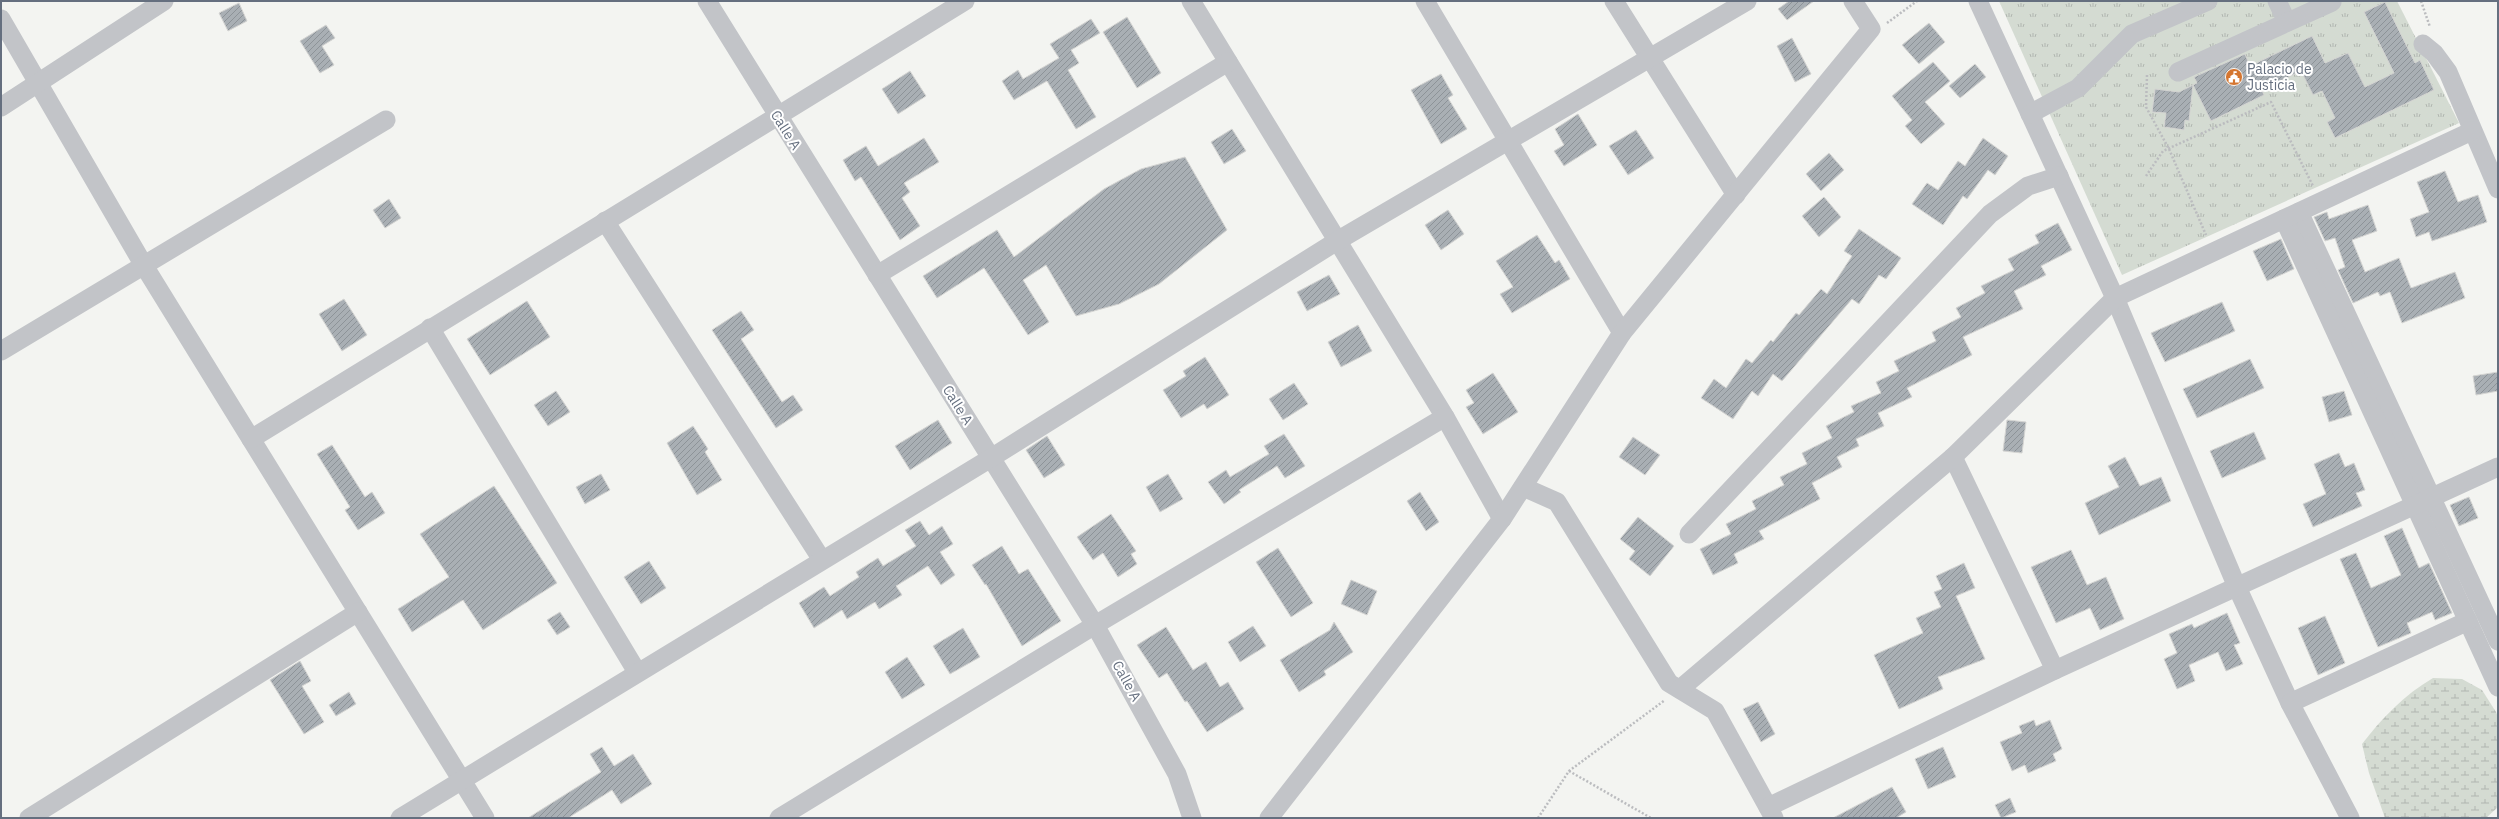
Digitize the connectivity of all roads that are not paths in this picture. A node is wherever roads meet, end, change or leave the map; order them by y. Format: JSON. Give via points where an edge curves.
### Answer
{"nodes":[{"id":1,"x":164,"y":1,"type":"edge"},
{"id":2,"x":707,"y":1,"type":"edge"},
{"id":3,"x":965,"y":1,"type":"edge"},
{"id":4,"x":1190,"y":1,"type":"edge"},
{"id":5,"x":1425,"y":1,"type":"edge"},
{"id":6,"x":1614,"y":1,"type":"edge"},
{"id":7,"x":1747,"y":1,"type":"edge"},
{"id":8,"x":1853,"y":1,"type":"edge"},
{"id":9,"x":1978,"y":1,"type":"edge"},
{"id":10,"x":2208,"y":1,"type":"edge"},
{"id":11,"x":2277,"y":1,"type":"edge"},
{"id":12,"x":2332,"y":2,"type":"dead end"},
{"id":13,"x":1,"y":19,"type":"edge"},
{"id":14,"x":2287,"y":22,"type":"junction"},
{"id":15,"x":2423,"y":44,"type":"dead end"},
{"id":16,"x":1650,"y":58,"type":"junction"},
{"id":17,"x":1228,"y":62,"type":"junction"},
{"id":18,"x":2178,"y":72,"type":"dead end"},
{"id":19,"x":37,"y":83,"type":"junction"},
{"id":20,"x":1,"y":107,"type":"edge"},
{"id":21,"x":2030,"y":114,"type":"junction"},
{"id":22,"x":777,"y":116,"type":"junction"},
{"id":23,"x":386,"y":120,"type":"dead end"},
{"id":24,"x":2472,"y":131,"type":"junction"},
{"id":25,"x":1508,"y":141,"type":"junction"},
{"id":26,"x":2059,"y":176,"type":"junction"},
{"id":27,"x":2498,"y":189,"type":"edge"},
{"id":28,"x":1736,"y":195,"type":"junction"},
{"id":29,"x":2291,"y":215,"type":"junction"},
{"id":30,"x":605,"y":221,"type":"junction"},
{"id":31,"x":1337,"y":241,"type":"junction"},
{"id":32,"x":143,"y":264,"type":"junction"},
{"id":33,"x":877,"y":275,"type":"junction"},
{"id":34,"x":2115,"y":298,"type":"junction"},
{"id":35,"x":430,"y":328,"type":"junction"},
{"id":36,"x":1622,"y":334,"type":"junction"},
{"id":37,"x":1,"y":350,"type":"edge"},
{"id":38,"x":1445,"y":417,"type":"junction"},
{"id":39,"x":251,"y":438,"type":"junction"},
{"id":40,"x":1953,"y":457,"type":"junction"},
{"id":41,"x":991,"y":458,"type":"junction"},
{"id":42,"x":2498,"y":467,"type":"edge"},
{"id":43,"x":1523,"y":487,"type":"junction"},
{"id":44,"x":2433,"y":497,"type":"junction"},
{"id":45,"x":2415,"y":506,"type":"junction"},
{"id":46,"x":1502,"y":519,"type":"junction"},
{"id":47,"x":1689,"y":534,"type":"dead end"},
{"id":48,"x":822,"y":560,"type":"junction"},
{"id":49,"x":2237,"y":587,"type":"junction"},
{"id":50,"x":358,"y":612,"type":"junction"},
{"id":51,"x":2468,"y":621,"type":"junction"},
{"id":52,"x":1095,"y":625,"type":"junction"},
{"id":53,"x":2498,"y":640,"type":"edge"},
{"id":54,"x":2055,"y":670,"type":"junction"},
{"id":55,"x":637,"y":672,"type":"junction"},
{"id":56,"x":2498,"y":686,"type":"edge"},
{"id":57,"x":1680,"y":689,"type":"junction"},
{"id":58,"x":2290,"y":703,"type":"junction"},
{"id":59,"x":462,"y":780,"type":"junction"},
{"id":60,"x":1771,"y":812,"type":"edge"},
{"id":61,"x":29,"y":818,"type":"edge"},
{"id":62,"x":400,"y":818,"type":"edge"},
{"id":63,"x":485,"y":818,"type":"edge"},
{"id":64,"x":779,"y":818,"type":"edge"},
{"id":65,"x":1192,"y":818,"type":"edge"},
{"id":66,"x":1269,"y":818,"type":"edge"},
{"id":67,"x":2350,"y":818,"type":"edge"}],
"edges":[{"from":1,"to":19,"type":"street"},
{"from":2,"to":22,"type":"street","name":"Calle A"},
{"from":3,"to":22,"type":"street"},
{"from":4,"to":17,"type":"street"},
{"from":5,"to":25,"type":"street"},
{"from":6,"to":16,"type":"street"},
{"from":7,"to":16,"type":"street"},
{"from":8,"to":28,"type":"street","via":[[1871,29]]},
{"from":9,"to":21,"type":"street"},
{"from":10,"to":21,"type":"street","via":[[2132,34],[2078,88]]},
{"from":11,"to":14,"type":"street"},
{"from":12,"to":14,"type":"street"},
{"from":13,"to":19,"type":"street"},
{"from":14,"to":18,"type":"street"},
{"from":15,"to":24,"type":"street","via":[[2443,64]]},
{"from":16,"to":25,"type":"street"},
{"from":16,"to":28,"type":"street"},
{"from":17,"to":31,"type":"street"},
{"from":17,"to":33,"type":"street"},
{"from":19,"to":20,"type":"street"},
{"from":19,"to":32,"type":"street"},
{"from":21,"to":26,"type":"street"},
{"from":22,"to":30,"type":"street"},
{"from":22,"to":33,"type":"street","name":"Calle A"},
{"from":23,"to":32,"type":"street"},
{"from":24,"to":27,"type":"street"},
{"from":24,"to":29,"type":"street"},
{"from":25,"to":31,"type":"street"},
{"from":25,"to":36,"type":"street"},
{"from":26,"to":34,"type":"street"},
{"from":26,"to":47,"type":"street","via":[[2028,186],[1990,214]]},
{"from":28,"to":36,"type":"street"},
{"from":29,"to":34,"type":"street"},
{"from":29,"to":44,"type":"street"},
{"from":29,"to":45,"type":"street"},
{"from":30,"to":35,"type":"street"},
{"from":30,"to":48,"type":"street"},
{"from":31,"to":38,"type":"street"},
{"from":31,"to":41,"type":"street"},
{"from":32,"to":37,"type":"street"},
{"from":32,"to":39,"type":"street"},
{"from":33,"to":41,"type":"street","name":"Calle A"},
{"from":34,"to":40,"type":"street"},
{"from":34,"to":49,"type":"street"},
{"from":35,"to":39,"type":"street"},
{"from":35,"to":55,"type":"street"},
{"from":36,"to":43,"type":"street"},
{"from":38,"to":46,"type":"street"},
{"from":38,"to":52,"type":"street"},
{"from":39,"to":50,"type":"street"},
{"from":40,"to":54,"type":"street"},
{"from":40,"to":57,"type":"street"},
{"from":41,"to":48,"type":"street"},
{"from":41,"to":52,"type":"street","name":"Calle A"},
{"from":42,"to":44,"type":"street"},
{"from":43,"to":46,"type":"street"},
{"from":43,"to":57,"type":"street","via":[[1557,502],[1669,683]]},
{"from":44,"to":45,"type":"street"},
{"from":44,"to":53,"type":"street"},
{"from":45,"to":49,"type":"street"},
{"from":45,"to":51,"type":"street"},
{"from":46,"to":66,"type":"street"},
{"from":48,"to":55,"type":"street"},
{"from":49,"to":54,"type":"street"},
{"from":49,"to":58,"type":"street"},
{"from":50,"to":59,"type":"street"},
{"from":50,"to":61,"type":"street"},
{"from":51,"to":56,"type":"street"},
{"from":51,"to":58,"type":"street"},
{"from":52,"to":64,"type":"street"},
{"from":52,"to":65,"type":"street","name":"Calle A","via":[[1174,768]]},
{"from":54,"to":60,"type":"street"},
{"from":55,"to":59,"type":"street"},
{"from":57,"to":60,"type":"street","via":[[1715,711]]},
{"from":58,"to":67,"type":"street"},
{"from":59,"to":62,"type":"street"},
{"from":59,"to":63,"type":"street"}]}
